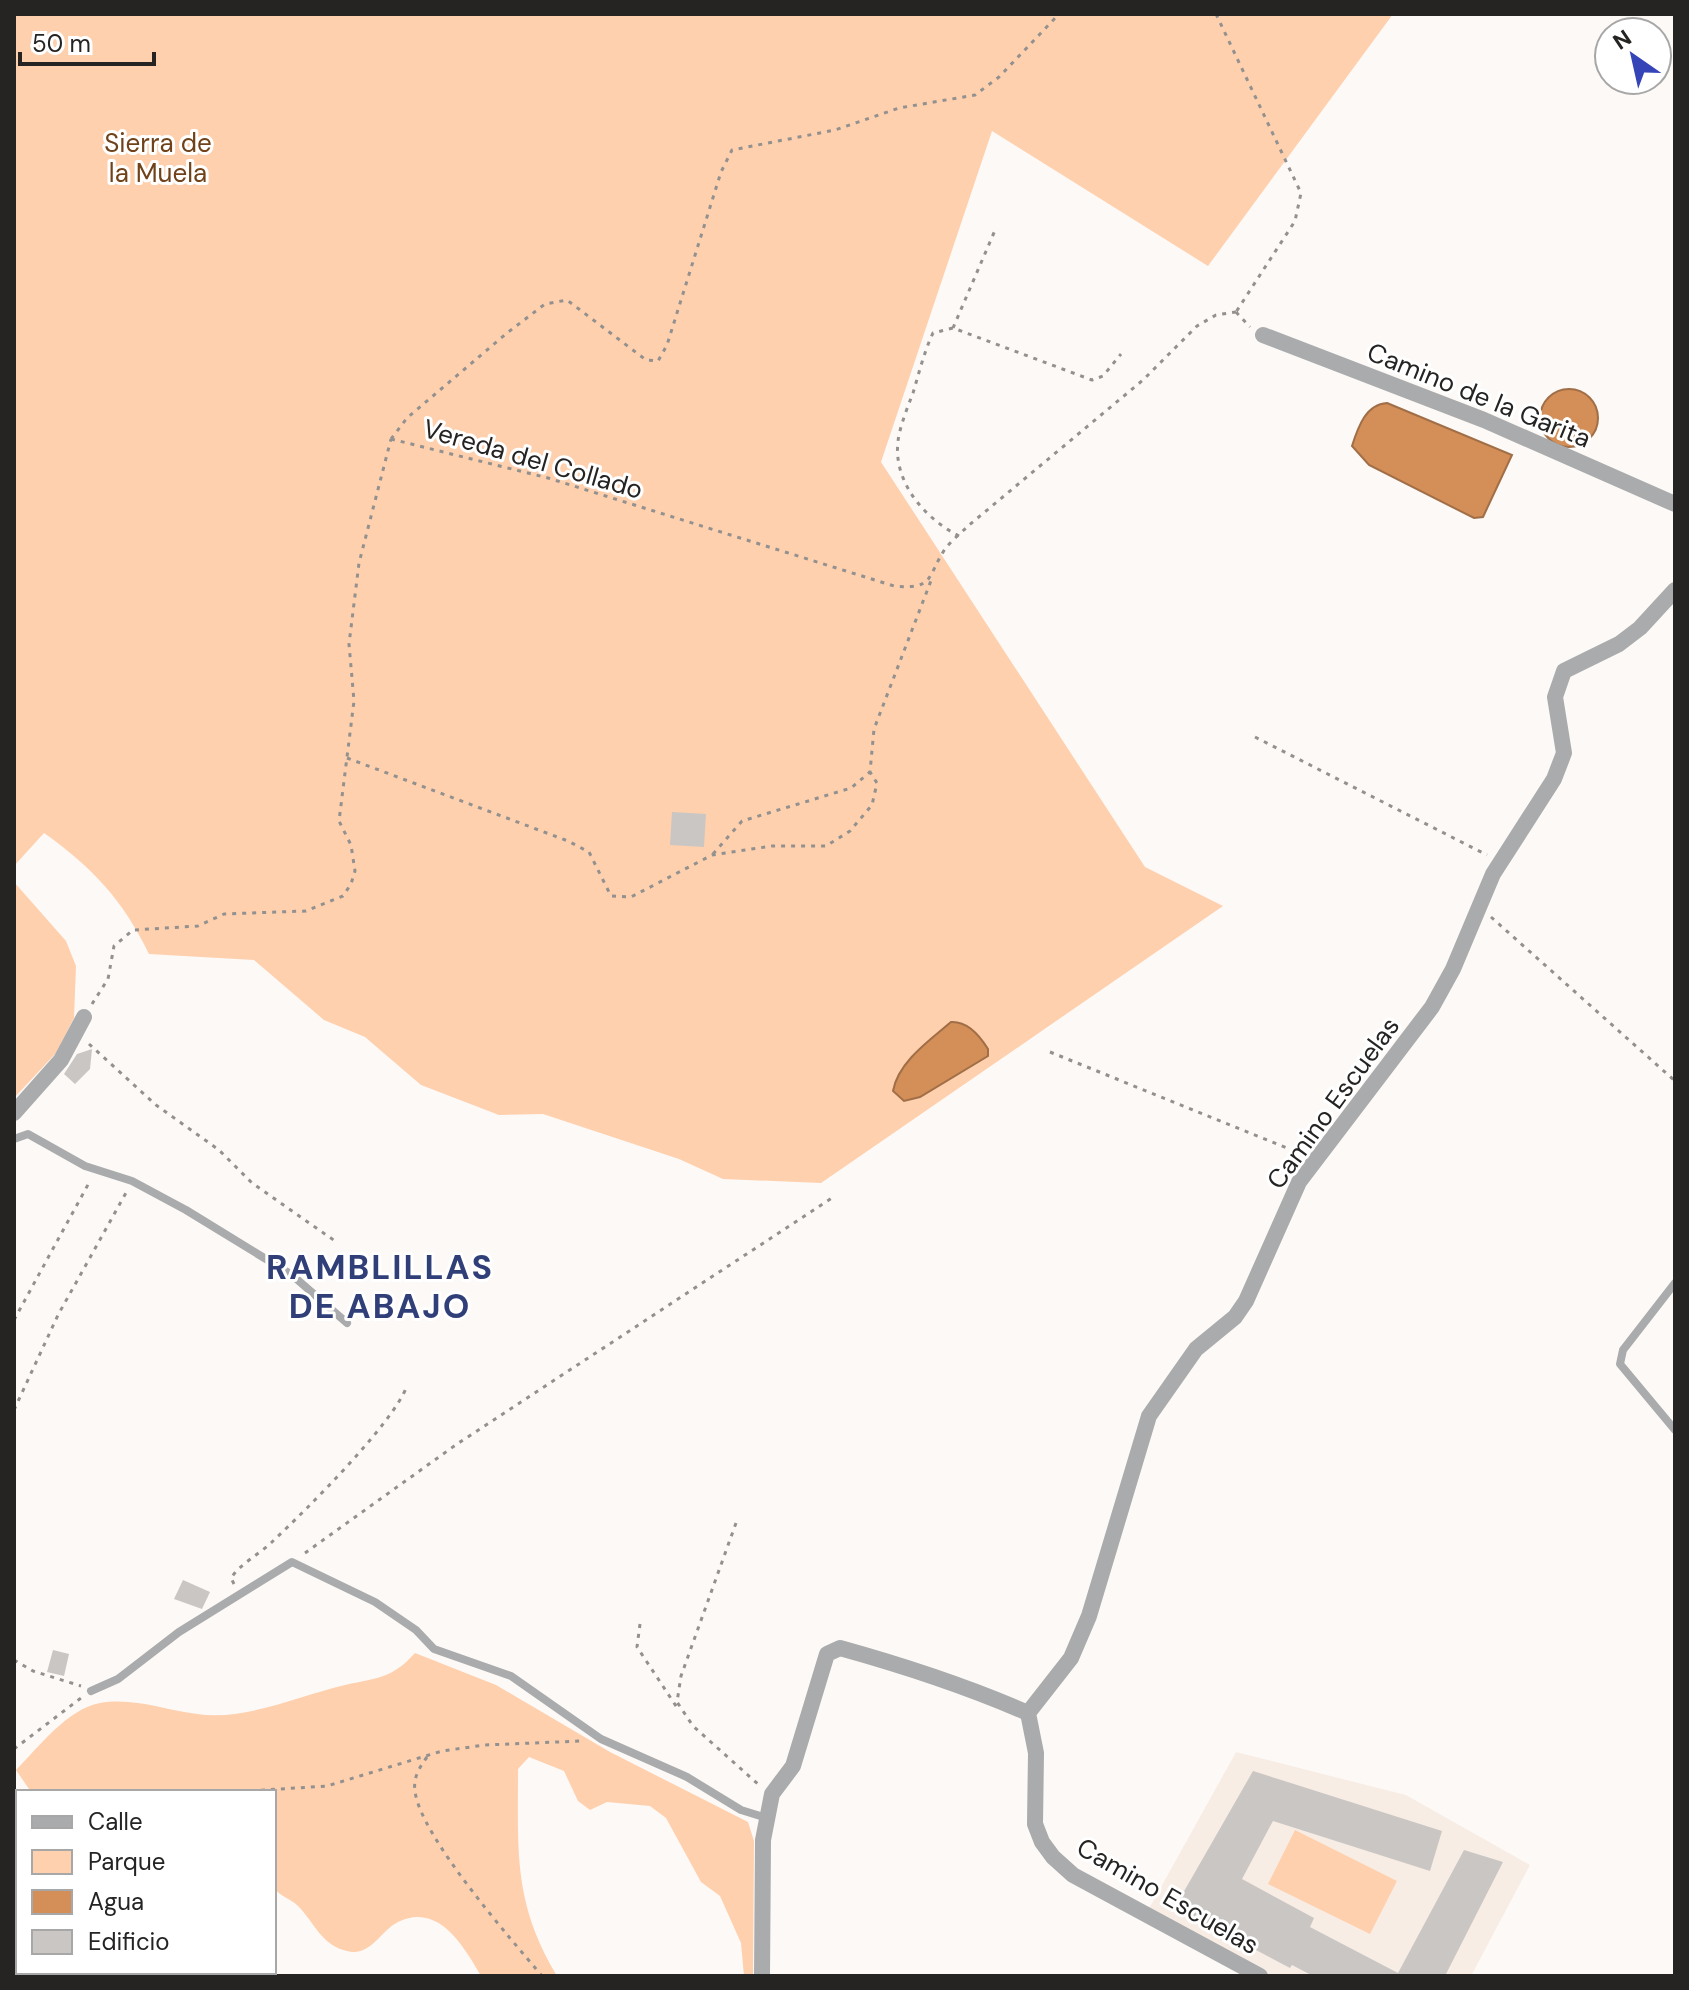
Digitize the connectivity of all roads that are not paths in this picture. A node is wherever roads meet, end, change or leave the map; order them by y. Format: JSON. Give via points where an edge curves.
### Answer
{"nodes":[{"id":1,"x":1263,"y":335,"type":"dead end"},
{"id":2,"x":1675,"y":504,"type":"edge"},
{"id":3,"x":1675,"y":590,"type":"edge"},
{"id":4,"x":84,"y":1017,"type":"road end"},
{"id":5,"x":14,"y":1113,"type":"edge"},
{"id":6,"x":14,"y":1139,"type":"edge"},
{"id":7,"x":1675,"y":1283,"type":"edge"},
{"id":8,"x":347,"y":1323,"type":"dead end"},
{"id":9,"x":1675,"y":1430,"type":"edge"},
{"id":10,"x":91,"y":1691,"type":"road end"},
{"id":11,"x":1028,"y":1713,"type":"junction"},
{"id":12,"x":767,"y":1818,"type":"junction"},
{"id":13,"x":762,"y":1976,"type":"edge"},
{"id":14,"x":1260,"y":1976,"type":"edge"}],
"edges":[{"from":1,"to":2,"type":"street","name":"Camino de la Garita","via":[[1484,420]]},
{"from":3,"to":11,"type":"street","name":"Camino Escuelas","via":[[1619,644],[1564,671],[1555,706],[1564,753],[1554,779],[1501,862],[1432,1007],[1299,1182],[1246,1301],[1196,1349],[1149,1416],[1089,1616],[1071,1658]]},
{"from":4,"to":5,"type":"street","via":[[61,1060]]},
{"from":6,"to":8,"type":"lane","via":[[28,1134],[96,1170],[132,1181],[292,1275]]},
{"from":7,"to":9,"type":"lane","via":[[1623,1350],[1620,1364]]},
{"from":10,"to":12,"type":"lane","via":[[118,1679],[179,1632],[292,1562],[375,1602],[434,1649],[511,1676],[601,1739]]},
{"from":11,"to":12,"type":"street","via":[[960,1683],[840,1648],[823,1658],[793,1766],[772,1794]]},
{"from":11,"to":14,"type":"street","name":"Camino Escuelas","via":[[1036,1753],[1035,1824],[1053,1857],[1073,1875]]},
{"from":12,"to":13,"type":"street","via":[[760,1901]]}]}
